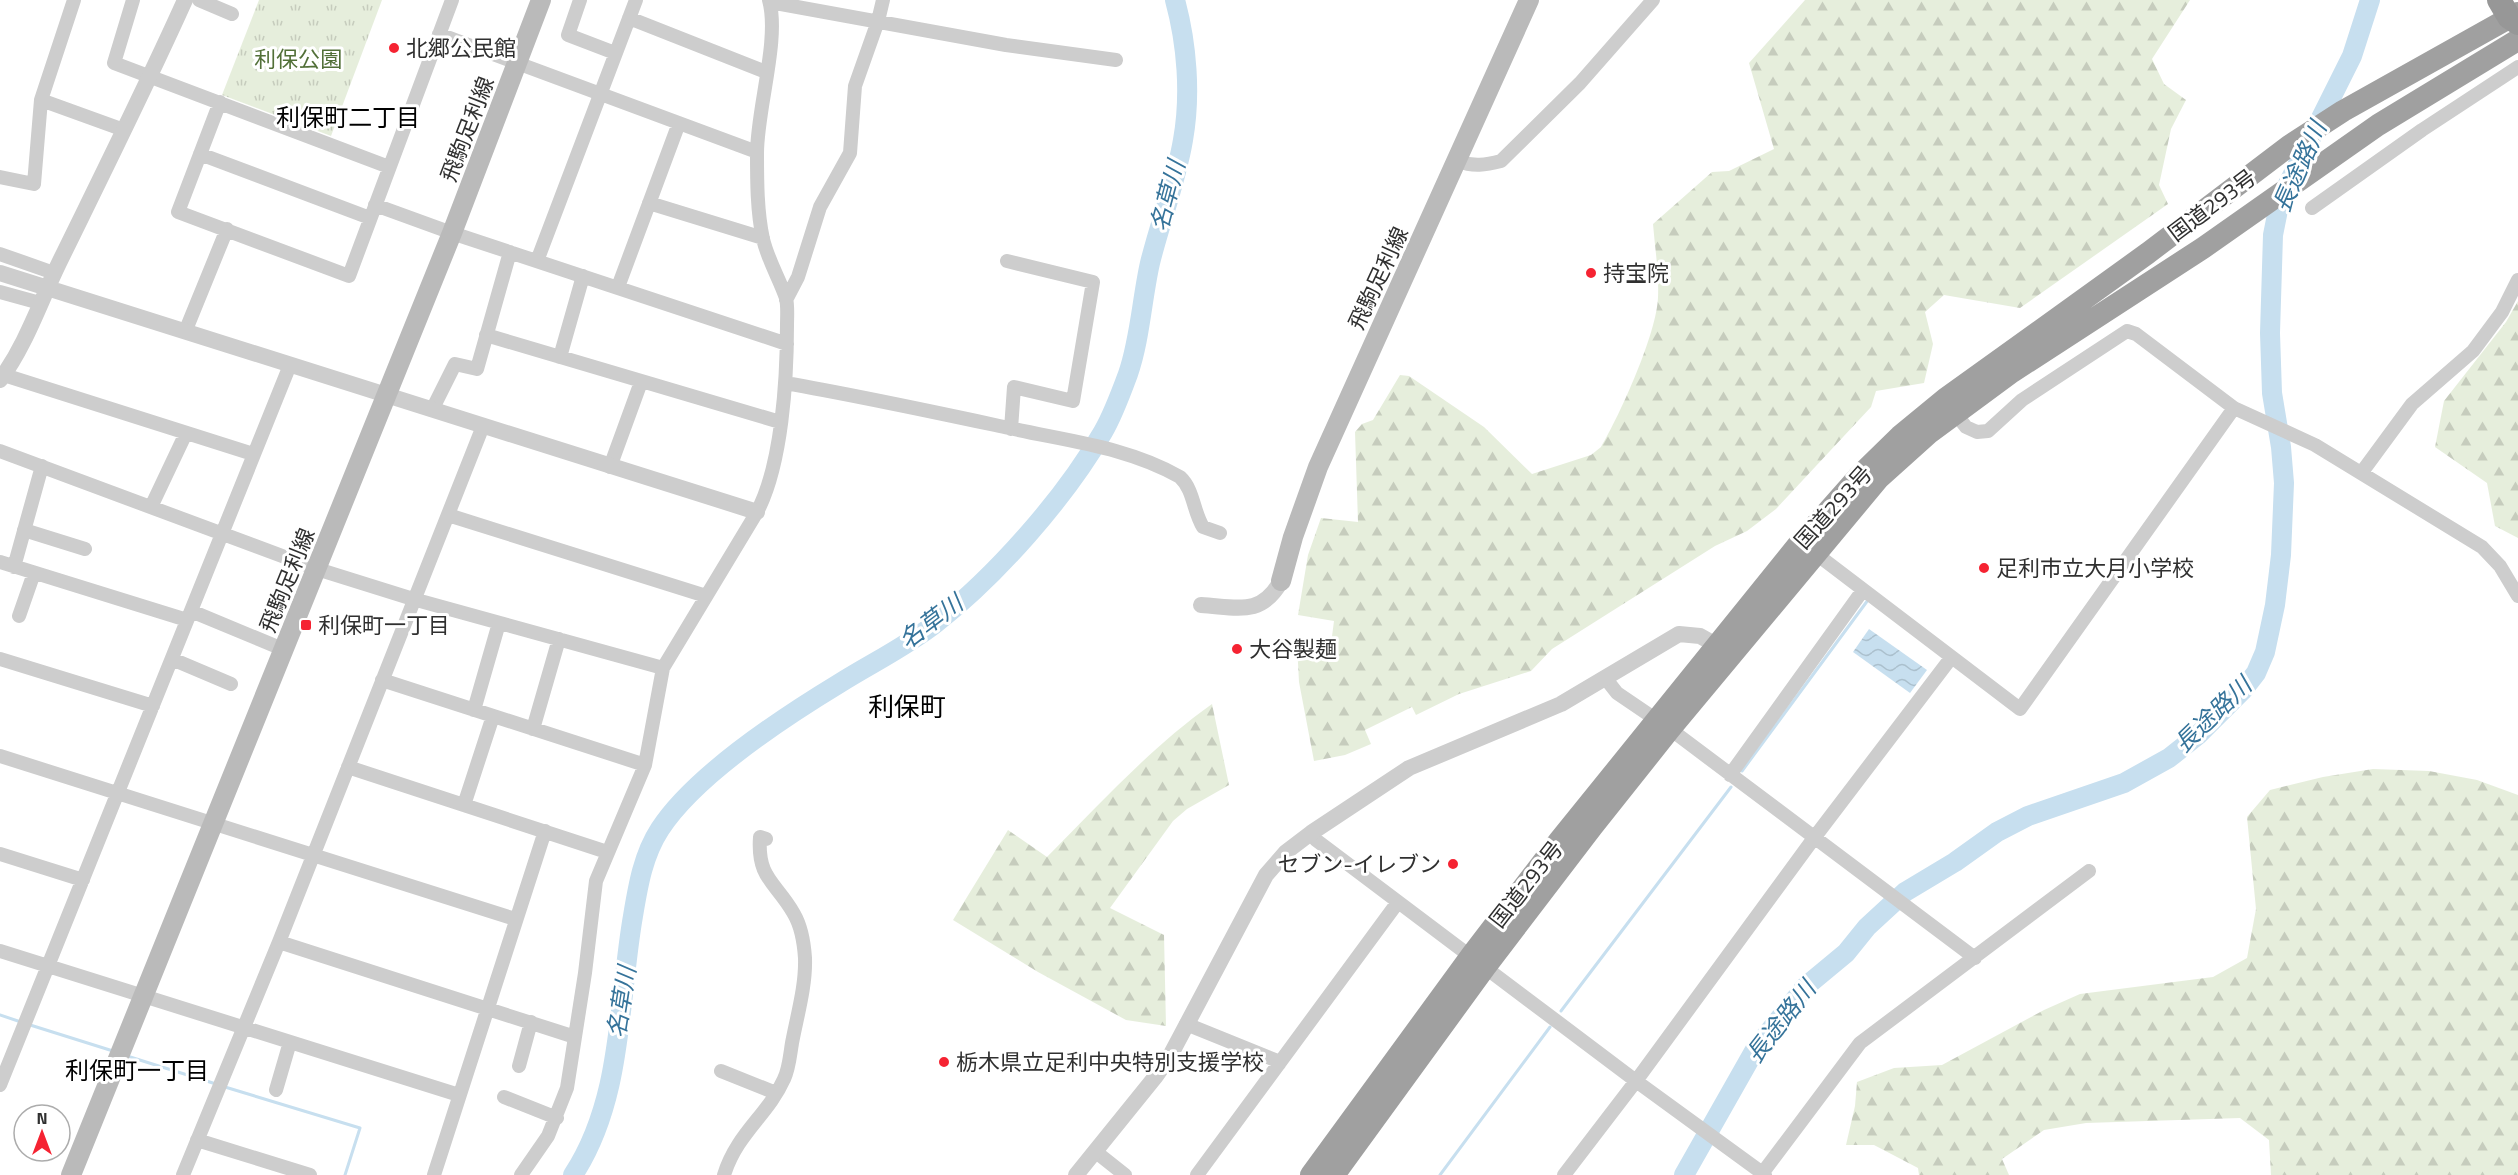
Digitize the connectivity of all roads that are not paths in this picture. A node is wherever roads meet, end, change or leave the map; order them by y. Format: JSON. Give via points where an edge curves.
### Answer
{"nodes":[{"id":1,"x":74,"y":0,"type":"edge"},
{"id":2,"x":133,"y":0,"type":"edge"},
{"id":3,"x":184,"y":0,"type":"edge"},
{"id":4,"x":199,"y":0,"type":"edge"},
{"id":5,"x":452,"y":0,"type":"edge"},
{"id":6,"x":541,"y":0,"type":"edge"},
{"id":7,"x":580,"y":0,"type":"edge"},
{"id":8,"x":636,"y":0,"type":"edge"},
{"id":9,"x":883,"y":0,"type":"edge"},
{"id":10,"x":1529,"y":0,"type":"edge"},
{"id":11,"x":1653,"y":0,"type":"edge"},
{"id":12,"x":770,"y":1,"type":"edge"},
{"id":13,"x":2511,"y":13,"type":"edge"},
{"id":14,"x":232,"y":14,"type":"dead end"},
{"id":15,"x":629,"y":18,"type":"junction"},
{"id":16,"x":878,"y":21,"type":"junction"},
{"id":17,"x":439,"y":34,"type":"junction"},
{"id":18,"x":2518,"y":40,"type":"edge"},
{"id":19,"x":615,"y":53,"type":"junction"},
{"id":20,"x":1116,"y":60,"type":"dead end"},
{"id":21,"x":518,"y":63,"type":"junction"},
{"id":22,"x":2518,"y":67,"type":"edge"},
{"id":23,"x":766,"y":72,"type":"junction"},
{"id":24,"x":152,"y":75,"type":"junction"},
{"id":25,"x":600,"y":94,"type":"junction"},
{"id":26,"x":41,"y":100,"type":"junction"},
{"id":27,"x":220,"y":102,"type":"junction"},
{"id":28,"x":679,"y":123,"type":"junction"},
{"id":29,"x":124,"y":130,"type":"junction"},
{"id":30,"x":757,"y":153,"type":"junction"},
{"id":31,"x":200,"y":154,"type":"junction"},
{"id":32,"x":1458,"y":161,"type":"junction"},
{"id":33,"x":389,"y":167,"type":"junction"},
{"id":34,"x":0,"y":177,"type":"edge"},
{"id":35,"x":650,"y":202,"type":"junction"},
{"id":36,"x":375,"y":205,"type":"junction"},
{"id":37,"x":2312,"y":208,"type":"dead end"},
{"id":38,"x":370,"y":218,"type":"junction"},
{"id":39,"x":226,"y":229,"type":"junction"},
{"id":40,"x":452,"y":233,"type":"junction"},
{"id":41,"x":763,"y":238,"type":"junction"},
{"id":42,"x":510,"y":252,"type":"junction"},
{"id":43,"x":0,"y":254,"type":"edge"},
{"id":44,"x":537,"y":261,"type":"junction"},
{"id":45,"x":1007,"y":261,"type":"dead end"},
{"id":46,"x":0,"y":273,"type":"edge"},
{"id":47,"x":583,"y":276,"type":"junction"},
{"id":48,"x":50,"y":280,"type":"junction"},
{"id":49,"x":2518,"y":280,"type":"edge"},
{"id":50,"x":618,"y":287,"type":"junction"},
{"id":51,"x":0,"y":292,"type":"edge"},
{"id":52,"x":786,"y":300,"type":"junction"},
{"id":53,"x":40,"y":303,"type":"junction"},
{"id":54,"x":185,"y":332,"type":"junction"},
{"id":55,"x":486,"y":335,"type":"junction"},
{"id":56,"x":787,"y":344,"type":"junction"},
{"id":57,"x":560,"y":357,"type":"junction"},
{"id":58,"x":290,"y":365,"type":"junction"},
{"id":59,"x":2,"y":377,"type":"edge"},
{"id":60,"x":641,"y":381,"type":"junction"},
{"id":61,"x":785,"y":383,"type":"junction"},
{"id":62,"x":387,"y":396,"type":"junction"},
{"id":63,"x":1950,"y":406,"type":"junction"},
{"id":64,"x":2234,"y":408,"type":"junction"},
{"id":65,"x":432,"y":410,"type":"junction"},
{"id":66,"x":780,"y":422,"type":"junction"},
{"id":67,"x":483,"y":426,"type":"junction"},
{"id":68,"x":1011,"y":429,"type":"junction"},
{"id":69,"x":186,"y":433,"type":"junction"},
{"id":70,"x":0,"y":451,"type":"edge"},
{"id":71,"x":253,"y":454,"type":"junction"},
{"id":72,"x":42,"y":466,"type":"junction"},
{"id":73,"x":610,"y":467,"type":"junction"},
{"id":74,"x":2362,"y":472,"type":"junction"},
{"id":75,"x":151,"y":507,"type":"junction"},
{"id":76,"x":758,"y":512,"type":"junction"},
{"id":77,"x":448,"y":515,"type":"junction"},
{"id":78,"x":24,"y":530,"type":"junction"},
{"id":79,"x":1220,"y":533,"type":"dead end"},
{"id":80,"x":221,"y":534,"type":"junction"},
{"id":81,"x":85,"y":549,"type":"dead end"},
{"id":82,"x":1815,"y":553,"type":"junction"},
{"id":83,"x":0,"y":562,"type":"edge"},
{"id":84,"x":14,"y":567,"type":"junction"},
{"id":85,"x":317,"y":569,"type":"junction"},
{"id":86,"x":34,"y":573,"type":"junction"},
{"id":87,"x":1281,"y":581,"type":"joint"},
{"id":88,"x":1863,"y":590,"type":"junction"},
{"id":89,"x":706,"y":596,"type":"junction"},
{"id":90,"x":2518,"y":596,"type":"edge"},
{"id":91,"x":413,"y":599,"type":"junction"},
{"id":92,"x":1201,"y":605,"type":"dead end"},
{"id":93,"x":19,"y":616,"type":"dead end"},
{"id":94,"x":189,"y":616,"type":"junction"},
{"id":95,"x":499,"y":623,"type":"junction"},
{"id":96,"x":559,"y":639,"type":"junction"},
{"id":97,"x":1716,"y":645,"type":"junction"},
{"id":98,"x":285,"y":650,"type":"junction"},
{"id":99,"x":1951,"y":658,"type":"junction"},
{"id":100,"x":0,"y":659,"type":"edge"},
{"id":101,"x":172,"y":659,"type":"junction"},
{"id":102,"x":663,"y":668,"type":"junction"},
{"id":103,"x":1606,"y":679,"type":"junction"},
{"id":104,"x":382,"y":680,"type":"junction"},
{"id":105,"x":231,"y":684,"type":"dead end"},
{"id":106,"x":153,"y":706,"type":"junction"},
{"id":107,"x":474,"y":710,"type":"junction"},
{"id":108,"x":494,"y":716,"type":"junction"},
{"id":109,"x":1663,"y":724,"type":"junction"},
{"id":110,"x":533,"y":729,"type":"junction"},
{"id":111,"x":0,"y":756,"type":"edge"},
{"id":112,"x":645,"y":765,"type":"junction"},
{"id":113,"x":348,"y":767,"type":"junction"},
{"id":114,"x":1730,"y":775,"type":"junction"},
{"id":115,"x":118,"y":794,"type":"junction"},
{"id":116,"x":464,"y":805,"type":"junction"},
{"id":117,"x":214,"y":825,"type":"junction"},
{"id":118,"x":545,"y":831,"type":"junction"},
{"id":119,"x":1311,"y":833,"type":"junction"},
{"id":120,"x":1814,"y":838,"type":"junction"},
{"id":121,"x":766,"y":839,"type":"dead end"},
{"id":122,"x":607,"y":852,"type":"junction"},
{"id":123,"x":0,"y":854,"type":"edge"},
{"id":124,"x":312,"y":855,"type":"junction"},
{"id":125,"x":2089,"y":871,"type":"dead end"},
{"id":126,"x":83,"y":880,"type":"junction"},
{"id":127,"x":1398,"y":902,"type":"junction"},
{"id":128,"x":515,"y":919,"type":"junction"},
{"id":129,"x":279,"y":942,"type":"junction"},
{"id":130,"x":0,"y":951,"type":"edge"},
{"id":131,"x":1975,"y":958,"type":"junction"},
{"id":132,"x":1478,"y":961,"type":"junction"},
{"id":133,"x":48,"y":966,"type":"junction"},
{"id":134,"x":144,"y":997,"type":"junction"},
{"id":135,"x":487,"y":1008,"type":"junction"},
{"id":136,"x":531,"y":1022,"type":"junction"},
{"id":137,"x":1186,"y":1024,"type":"junction"},
{"id":138,"x":242,"y":1028,"type":"junction"},
{"id":139,"x":575,"y":1037,"type":"junction"},
{"id":140,"x":290,"y":1042,"type":"junction"},
{"id":141,"x":1279,"y":1064,"type":"junction"},
{"id":142,"x":519,"y":1066,"type":"dead end"},
{"id":143,"x":721,"y":1071,"type":"dead end"},
{"id":144,"x":1,"y":1080,"type":"edge"},
{"id":145,"x":1636,"y":1081,"type":"junction"},
{"id":146,"x":276,"y":1090,"type":"dead end"},
{"id":147,"x":776,"y":1093,"type":"junction"},
{"id":148,"x":459,"y":1095,"type":"junction"},
{"id":149,"x":504,"y":1097,"type":"dead end"},
{"id":150,"x":557,"y":1118,"type":"junction"},
{"id":151,"x":197,"y":1140,"type":"junction"},
{"id":152,"x":1096,"y":1152,"type":"junction"},
{"id":153,"x":1763,"y":1174,"type":"edge"},
{"id":154,"x":72,"y":1175,"type":"edge"},
{"id":155,"x":183,"y":1175,"type":"edge"},
{"id":156,"x":310,"y":1175,"type":"edge"},
{"id":157,"x":434,"y":1175,"type":"edge"},
{"id":158,"x":521,"y":1175,"type":"edge"},
{"id":159,"x":724,"y":1175,"type":"edge"},
{"id":160,"x":1076,"y":1175,"type":"edge"},
{"id":161,"x":1125,"y":1175,"type":"edge"},
{"id":162,"x":1197,"y":1175,"type":"edge"},
{"id":163,"x":1311,"y":1175,"type":"edge"},
{"id":164,"x":1334,"y":1175,"type":"edge"},
{"id":165,"x":1564,"y":1175,"type":"edge"}],
"edges":[{"from":1,"to":26,"type":"street"},
{"from":2,"to":24,"type":"street","via":[[114,63]]},
{"from":3,"to":24,"type":"street"},
{"from":4,"to":14,"type":"street"},
{"from":5,"to":17,"type":"street"},
{"from":6,"to":21,"type":"main road","name":"飛駒足利線"},
{"from":7,"to":19,"type":"street","via":[[568,34]]},
{"from":8,"to":15,"type":"street"},
{"from":9,"to":16,"type":"street"},
{"from":10,"to":32,"type":"main road","name":"飛駒足利線"},
{"from":11,"to":32,"type":"street","via":[[1580,82],[1501,160],[1489,165]]},
{"from":12,"to":16,"type":"street"},
{"from":12,"to":23,"type":"street","via":[[773,26]]},
{"from":13,"to":63,"type":"highway","name":"国道293号","via":[[2289,146]]},
{"from":15,"to":19,"type":"street"},
{"from":15,"to":23,"type":"street"},
{"from":16,"to":20,"type":"street"},
{"from":16,"to":52,"type":"street","via":[[855,86],[850,153],[819,207],[798,277]]},
{"from":17,"to":21,"type":"street"},
{"from":17,"to":33,"type":"street"},
{"from":18,"to":63,"type":"highway","name":"国道293号","via":[[2378,125],[2203,248]]},
{"from":19,"to":25,"type":"street"},
{"from":21,"to":25,"type":"street"},
{"from":21,"to":40,"type":"main road","name":"飛駒足利線"},
{"from":22,"to":37,"type":"street"},
{"from":23,"to":30,"type":"street"},
{"from":24,"to":27,"type":"street"},
{"from":24,"to":29,"type":"street"},
{"from":25,"to":28,"type":"street"},
{"from":25,"to":44,"type":"street"},
{"from":26,"to":29,"type":"street"},
{"from":26,"to":34,"type":"street","via":[[34,184]]},
{"from":27,"to":31,"type":"street"},
{"from":27,"to":33,"type":"street"},
{"from":28,"to":30,"type":"street"},
{"from":28,"to":35,"type":"street"},
{"from":29,"to":48,"type":"street"},
{"from":30,"to":41,"type":"street"},
{"from":31,"to":38,"type":"street"},
{"from":31,"to":39,"type":"street","via":[[178,212]]},
{"from":32,"to":87,"type":"main road","name":"飛駒足利線","via":[[1318,467]]},
{"from":33,"to":36,"type":"street"},
{"from":35,"to":41,"type":"street"},
{"from":35,"to":50,"type":"street"},
{"from":36,"to":38,"type":"street"},
{"from":36,"to":40,"type":"street"},
{"from":38,"to":39,"type":"street","via":[[349,276]]},
{"from":39,"to":54,"type":"street"},
{"from":40,"to":42,"type":"street"},
{"from":40,"to":62,"type":"main road","name":"飛駒足利線"},
{"from":41,"to":52,"type":"street"},
{"from":42,"to":44,"type":"street"},
{"from":42,"to":55,"type":"street"},
{"from":43,"to":48,"type":"street"},
{"from":44,"to":47,"type":"street"},
{"from":45,"to":68,"type":"street","via":[[1093,282],[1073,401],[1014,387]]},
{"from":46,"to":48,"type":"street"},
{"from":47,"to":50,"type":"street"},
{"from":47,"to":57,"type":"street"},
{"from":48,"to":53,"type":"street"},
{"from":48,"to":54,"type":"street"},
{"from":49,"to":74,"type":"street","via":[[2502,312],[2473,351],[2412,404]]},
{"from":50,"to":56,"type":"street"},
{"from":51,"to":53,"type":"street"},
{"from":52,"to":56,"type":"street"},
{"from":53,"to":59,"type":"street","via":[[26,337]]},
{"from":54,"to":58,"type":"street"},
{"from":55,"to":57,"type":"street"},
{"from":55,"to":65,"type":"street","via":[[477,369],[455,364]]},
{"from":56,"to":61,"type":"street"},
{"from":57,"to":60,"type":"street"},
{"from":58,"to":62,"type":"street"},
{"from":58,"to":71,"type":"street"},
{"from":59,"to":69,"type":"street"},
{"from":60,"to":66,"type":"street"},
{"from":60,"to":73,"type":"street"},
{"from":61,"to":66,"type":"street"},
{"from":61,"to":68,"type":"street","via":[[887,400]]},
{"from":62,"to":65,"type":"street"},
{"from":62,"to":85,"type":"main road","name":"飛駒足利線"},
{"from":63,"to":64,"type":"street","via":[[1966,427],[1988,431],[2022,400],[2127,331]]},
{"from":63,"to":82,"type":"highway","name":"国道293号","via":[[1879,478]]},
{"from":63,"to":97,"type":"highway","name":"国道293号","via":[[1900,436],[1838,497]]},
{"from":64,"to":74,"type":"street","via":[[2315,445]]},
{"from":64,"to":99,"type":"street","via":[[2020,709]]},
{"from":65,"to":67,"type":"street"},
{"from":66,"to":76,"type":"street","via":[[767,495]]},
{"from":67,"to":73,"type":"street"},
{"from":67,"to":77,"type":"street"},
{"from":68,"to":79,"type":"street","via":[[1104,446],[1170,470],[1189,485],[1196,516],[1203,527]]},
{"from":69,"to":71,"type":"street"},
{"from":69,"to":75,"type":"street"},
{"from":70,"to":72,"type":"street"},
{"from":71,"to":80,"type":"street"},
{"from":72,"to":75,"type":"street"},
{"from":72,"to":78,"type":"street"},
{"from":73,"to":76,"type":"street"},
{"from":74,"to":90,"type":"street","via":[[2482,547],[2500,566]]},
{"from":75,"to":80,"type":"street"},
{"from":76,"to":89,"type":"street"},
{"from":77,"to":89,"type":"street"},
{"from":77,"to":91,"type":"street"},
{"from":78,"to":81,"type":"street"},
{"from":78,"to":84,"type":"street"},
{"from":80,"to":85,"type":"street"},
{"from":80,"to":94,"type":"street"},
{"from":82,"to":88,"type":"street"},
{"from":82,"to":109,"type":"highway","name":"国道293号"},
{"from":83,"to":84,"type":"street"},
{"from":84,"to":86,"type":"street"},
{"from":85,"to":91,"type":"street"},
{"from":85,"to":98,"type":"main road","name":"飛駒足利線"},
{"from":86,"to":93,"type":"street"},
{"from":86,"to":94,"type":"street"},
{"from":87,"to":92,"type":"street","via":[[1273,597],[1260,605]]},
{"from":88,"to":99,"type":"street"},
{"from":88,"to":114,"type":"street"},
{"from":89,"to":102,"type":"street"},
{"from":91,"to":95,"type":"street"},
{"from":91,"to":104,"type":"street"},
{"from":94,"to":98,"type":"street"},
{"from":94,"to":101,"type":"street"},
{"from":95,"to":96,"type":"street"},
{"from":95,"to":107,"type":"street"},
{"from":96,"to":102,"type":"street"},
{"from":96,"to":110,"type":"street"},
{"from":97,"to":103,"type":"street","via":[[1700,636],[1679,634]]},
{"from":97,"to":109,"type":"highway","name":"国道293号"},
{"from":98,"to":117,"type":"main road","name":"飛駒足利線"},
{"from":99,"to":120,"type":"street"},
{"from":100,"to":106,"type":"street"},
{"from":101,"to":105,"type":"street"},
{"from":101,"to":106,"type":"street"},
{"from":102,"to":112,"type":"street"},
{"from":103,"to":109,"type":"street","via":[[1617,693]]},
{"from":103,"to":119,"type":"street","via":[[1561,704],[1409,768]]},
{"from":104,"to":107,"type":"street"},
{"from":104,"to":113,"type":"street"},
{"from":106,"to":115,"type":"street"},
{"from":107,"to":108,"type":"street"},
{"from":108,"to":110,"type":"street"},
{"from":108,"to":116,"type":"street"},
{"from":109,"to":114,"type":"street"},
{"from":109,"to":132,"type":"highway","name":"国道293号"},
{"from":110,"to":112,"type":"street"},
{"from":111,"to":115,"type":"street"},
{"from":112,"to":122,"type":"street"},
{"from":113,"to":116,"type":"street"},
{"from":113,"to":124,"type":"street"},
{"from":114,"to":120,"type":"street"},
{"from":115,"to":117,"type":"street"},
{"from":115,"to":126,"type":"street"},
{"from":116,"to":118,"type":"street"},
{"from":117,"to":124,"type":"street"},
{"from":117,"to":134,"type":"main road","name":"飛駒足利線"},
{"from":118,"to":122,"type":"street"},
{"from":118,"to":128,"type":"street"},
{"from":119,"to":127,"type":"street"},
{"from":119,"to":137,"type":"street","via":[[1266,875]]},
{"from":120,"to":131,"type":"street"},
{"from":120,"to":145,"type":"street"},
{"from":121,"to":147,"type":"street","via":[[760,837],[763,871],[794,914],[805,957],[785,1078]]},
{"from":122,"to":139,"type":"street","via":[[596,881]]},
{"from":123,"to":126,"type":"street"},
{"from":124,"to":128,"type":"street"},
{"from":124,"to":129,"type":"street"},
{"from":125,"to":131,"type":"street"},
{"from":126,"to":133,"type":"street"},
{"from":127,"to":132,"type":"street"},
{"from":127,"to":141,"type":"street"},
{"from":128,"to":135,"type":"street"},
{"from":129,"to":135,"type":"street"},
{"from":129,"to":138,"type":"street"},
{"from":130,"to":133,"type":"street"},
{"from":131,"to":153,"type":"street","via":[[1860,1043]]},
{"from":132,"to":145,"type":"street"},
{"from":132,"to":163,"type":"highway","name":"国道293号"},
{"from":132,"to":164,"type":"highway","name":"国道293号"},
{"from":133,"to":134,"type":"street"},
{"from":133,"to":144,"type":"street"},
{"from":134,"to":138,"type":"street"},
{"from":134,"to":154,"type":"main road","name":"飛駒足利線"},
{"from":135,"to":136,"type":"street"},
{"from":135,"to":148,"type":"street"},
{"from":136,"to":139,"type":"street"},
{"from":136,"to":142,"type":"street"},
{"from":137,"to":141,"type":"street"},
{"from":137,"to":152,"type":"street","via":[[1156,1076]]},
{"from":138,"to":140,"type":"street"},
{"from":138,"to":151,"type":"street"},
{"from":139,"to":150,"type":"street","via":[[567,1088]]},
{"from":140,"to":146,"type":"street"},
{"from":140,"to":148,"type":"street"},
{"from":141,"to":162,"type":"street"},
{"from":143,"to":147,"type":"street"},
{"from":145,"to":153,"type":"street"},
{"from":145,"to":165,"type":"street"},
{"from":147,"to":159,"type":"street","via":[[740,1139]]},
{"from":148,"to":157,"type":"street"},
{"from":149,"to":150,"type":"street"},
{"from":150,"to":158,"type":"street"},
{"from":151,"to":155,"type":"street"},
{"from":151,"to":156,"type":"street"},
{"from":152,"to":160,"type":"street"},
{"from":152,"to":161,"type":"street"}]}
